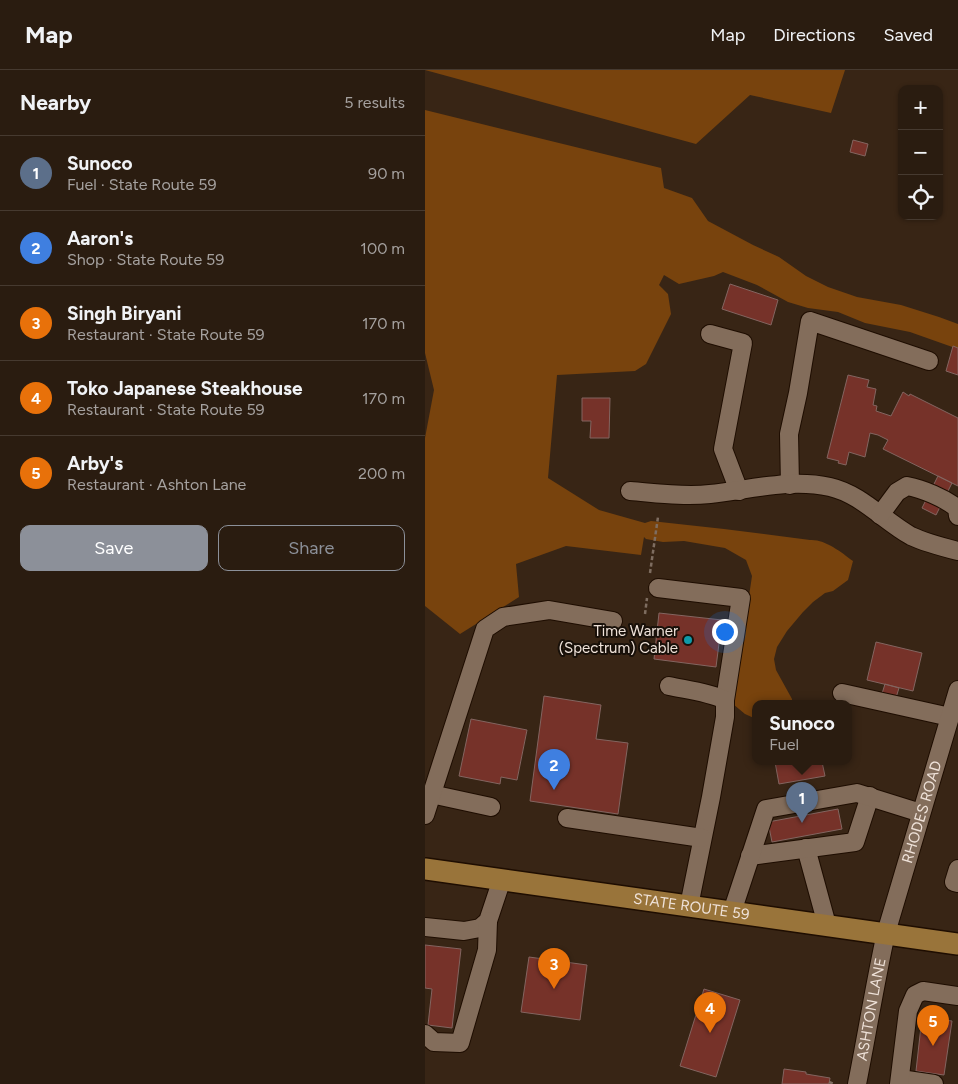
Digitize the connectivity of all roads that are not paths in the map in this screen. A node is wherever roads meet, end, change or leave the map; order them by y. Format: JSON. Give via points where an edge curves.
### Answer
{"nodes":[{"id":1,"x":710,"y":334,"type":"dead end"},
{"id":2,"x":929,"y":361,"type":"dead end"},
{"id":3,"x":789,"y":485,"type":"junction"},
{"id":4,"x":630,"y":491,"type":"dead end"},
{"id":5,"x":739,"y":491,"type":"junction"},
{"id":6,"x":881,"y":515,"type":"junction"},
{"id":7,"x":958,"y":516,"type":"edge"},
{"id":8,"x":958,"y":551,"type":"edge"},
{"id":9,"x":652,"y":586,"type":"road end"},
{"id":10,"x":613,"y":621,"type":"dead end"},
{"id":11,"x":669,"y":686,"type":"dead end"},
{"id":12,"x":958,"y":690,"type":"edge"},
{"id":13,"x":842,"y":693,"type":"dead end"},
{"id":14,"x":725,"y":700,"type":"junction"},
{"id":15,"x":950,"y":717,"type":"junction"},
{"id":16,"x":431,"y":794,"type":"junction"},
{"id":17,"x":870,"y":796,"type":"junction"},
{"id":18,"x":491,"y":807,"type":"dead end"},
{"id":19,"x":921,"y":813,"type":"junction"},
{"id":20,"x":425,"y":815,"type":"edge"},
{"id":21,"x":567,"y":818,"type":"dead end"},
{"id":22,"x":702,"y":838,"type":"junction"},
{"id":23,"x":806,"y":848,"type":"junction"},
{"id":24,"x":750,"y":856,"type":"junction"},
{"id":25,"x":425,"y":868,"type":"edge"},
{"id":26,"x":958,"y":869,"type":"edge"},
{"id":27,"x":502,"y":879,"type":"junction"},
{"id":28,"x":958,"y":883,"type":"edge"},
{"id":29,"x":689,"y":906,"type":"junction"},
{"id":30,"x":732,"y":912,"type":"junction"},
{"id":31,"x":488,"y":921,"type":"junction"},
{"id":32,"x":827,"y":925,"type":"junction"},
{"id":33,"x":425,"y":927,"type":"edge"},
{"id":34,"x":885,"y":933,"type":"junction"},
{"id":35,"x":958,"y":944,"type":"edge"},
{"id":36,"x":958,"y":996,"type":"edge"},
{"id":37,"x":425,"y":1034,"type":"edge"},
{"id":38,"x":899,"y":1081,"type":"edge"},
{"id":39,"x":857,"y":1084,"type":"edge"},
{"id":40,"x":935,"y":1084,"type":"edge"}],
"edges":[{"from":1,"to":5,"type":"street","via":[[743,343],[723,449]]},
{"from":2,"to":3,"type":"street","via":[[809,321],[789,434]]},
{"from":3,"to":5,"type":"street"},
{"from":3,"to":6,"type":"street","via":[[839,490]]},
{"from":4,"to":5,"type":"street","via":[[685,495]]},
{"from":6,"to":7,"type":"street","via":[[897,492],[907,486],[951,504],[957,508]]},
{"from":6,"to":8,"type":"street","via":[[911,535]]},
{"from":9,"to":14,"type":"street","via":[[741,598]]},
{"from":10,"to":16,"type":"street","via":[[549,610],[503,617],[485,629]]},
{"from":11,"to":14,"type":"street"},
{"from":12,"to":15,"type":"street","name":"RHODES ROAD"},
{"from":13,"to":15,"type":"street"},
{"from":14,"to":22,"type":"street","via":[[725,717]]},
{"from":15,"to":19,"type":"street","name":"RHODES ROAD"},
{"from":16,"to":18,"type":"street"},
{"from":16,"to":20,"type":"street"},
{"from":17,"to":19,"type":"street"},
{"from":17,"to":23,"type":"street","via":[[855,842]]},
{"from":17,"to":24,"type":"street","via":[[857,793],[766,809]]},
{"from":19,"to":34,"type":"street","name":"RHODES ROAD"},
{"from":21,"to":22,"type":"street"},
{"from":22,"to":29,"type":"street"},
{"from":23,"to":24,"type":"street"},
{"from":23,"to":32,"type":"street"},
{"from":24,"to":30,"type":"street"},
{"from":25,"to":27,"type":"main road","name":"STATE ROUTE 59"},
{"from":26,"to":28,"type":"street","via":[[954,882]]},
{"from":27,"to":29,"type":"main road","name":"STATE ROUTE 59"},
{"from":27,"to":31,"type":"street"},
{"from":29,"to":30,"type":"main road","name":"STATE ROUTE 59"},
{"from":30,"to":32,"type":"main road","name":"STATE ROUTE 59"},
{"from":31,"to":33,"type":"street","via":[[480,928],[464,931]]},
{"from":31,"to":37,"type":"street","via":[[487,950],[460,1043],[434,1042]]},
{"from":32,"to":34,"type":"main road","name":"STATE ROUTE 59"},
{"from":34,"to":35,"type":"main road","name":"STATE ROUTE 59"},
{"from":34,"to":39,"type":"street","name":"ASHTON LANE"},
{"from":36,"to":38,"type":"street","via":[[923,991],[915,995],[908,1011]]},
{"from":38,"to":40,"type":"street"}]}
